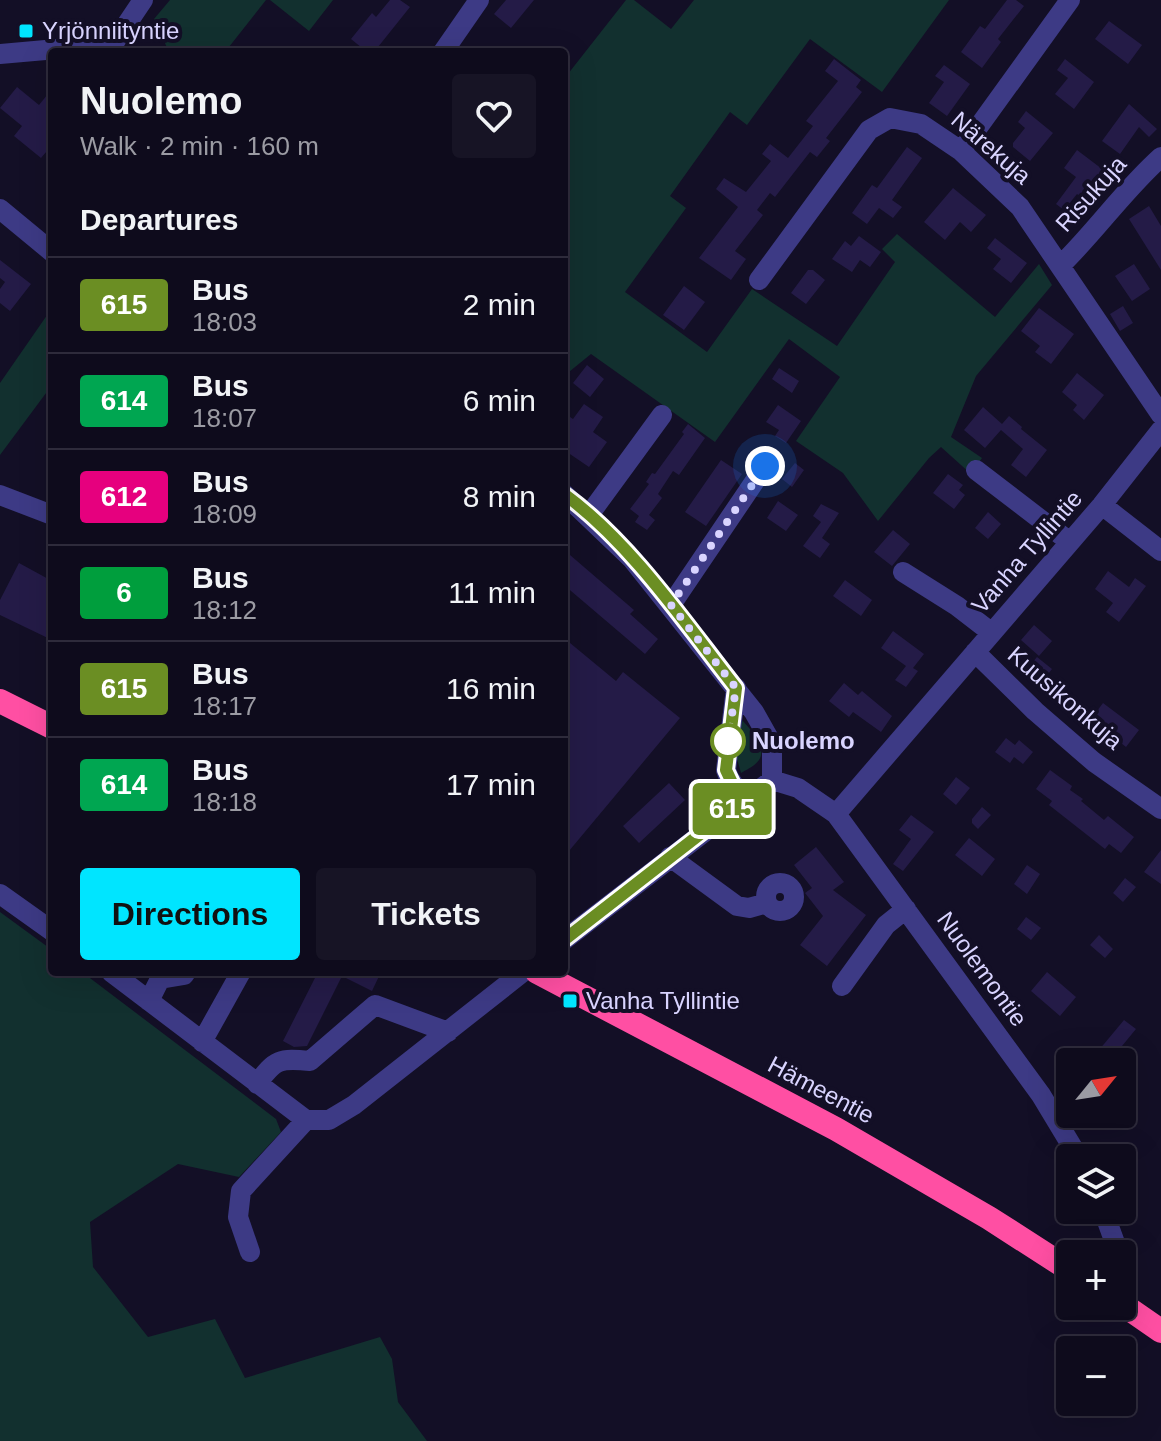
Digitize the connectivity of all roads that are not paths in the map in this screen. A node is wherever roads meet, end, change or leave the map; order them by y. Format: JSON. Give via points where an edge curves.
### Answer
{"nodes":[{"id":1,"x":143,"y":0,"type":"edge"},
{"id":2,"x":479,"y":0,"type":"edge"},
{"id":3,"x":1070,"y":0,"type":"edge"},
{"id":4,"x":112,"y":48,"type":"edge"},
{"id":5,"x":446,"y":48,"type":"edge"},
{"id":6,"x":48,"y":50,"type":"edge"},
{"id":7,"x":0,"y":54,"type":"edge"},
{"id":8,"x":961,"y":151,"type":"junction"},
{"id":9,"x":1161,"y":157,"type":"edge"},
{"id":10,"x":0,"y":209,"type":"edge"},
{"id":11,"x":48,"y":249,"type":"edge"},
{"id":12,"x":1060,"y":266,"type":"junction"},
{"id":13,"x":759,"y":280,"type":"dead end"},
{"id":14,"x":662,"y":415,"type":"dead end"},
{"id":15,"x":1161,"y":415,"type":"edge"},
{"id":16,"x":1161,"y":430,"type":"edge"},
{"id":17,"x":765,"y":466,"type":"dead end"},
{"id":18,"x":976,"y":470,"type":"dead end"},
{"id":19,"x":0,"y":495,"type":"edge"},
{"id":20,"x":568,"y":497,"type":"edge"},
{"id":21,"x":1102,"y":505,"type":"junction"},
{"id":22,"x":48,"y":513,"type":"edge"},
{"id":23,"x":589,"y":515,"type":"junction"},
{"id":24,"x":1070,"y":542,"type":"junction"},
{"id":25,"x":1161,"y":551,"type":"edge"},
{"id":26,"x":903,"y":572,"type":"dead end"},
{"id":27,"x":671,"y":605,"type":"junction"},
{"id":28,"x":992,"y":633,"type":"junction"},
{"id":29,"x":975,"y":652,"type":"junction"},
{"id":30,"x":736,"y":688,"type":"junction"},
{"id":31,"x":0,"y":701,"type":"edge"},
{"id":32,"x":48,"y":725,"type":"edge"},
{"id":33,"x":772,"y":780,"type":"junction"},
{"id":34,"x":744,"y":800,"type":"junction"},
{"id":35,"x":1161,"y":809,"type":"edge"},
{"id":36,"x":836,"y":814,"type":"junction"},
{"id":37,"x":670,"y":857,"type":"junction"},
{"id":38,"x":0,"y":894,"type":"edge"},
{"id":39,"x":767,"y":903,"type":"dead end"},
{"id":40,"x":906,"y":909,"type":"junction"},
{"id":41,"x":48,"y":928,"type":"edge"},
{"id":42,"x":568,"y":937,"type":"edge"},
{"id":43,"x":116,"y":976,"type":"edge"},
{"id":44,"x":178,"y":976,"type":"edge"},
{"id":45,"x":239,"y":976,"type":"edge"},
{"id":46,"x":518,"y":976,"type":"edge"},
{"id":47,"x":545,"y":976,"type":"edge"},
{"id":48,"x":842,"y":986,"type":"dead end"},
{"id":49,"x":149,"y":1001,"type":"junction"},
{"id":50,"x":448,"y":1032,"type":"junction"},
{"id":51,"x":202,"y":1042,"type":"junction"},
{"id":52,"x":257,"y":1084,"type":"junction"},
{"id":53,"x":306,"y":1120,"type":"junction"},
{"id":54,"x":1071,"y":1144,"type":"edge"},
{"id":55,"x":250,"y":1252,"type":"dead end"},
{"id":56,"x":1056,"y":1261,"type":"edge"},
{"id":57,"x":1136,"y":1314,"type":"edge"},
{"id":58,"x":1161,"y":1331,"type":"edge"}],
"edges":[{"from":1,"to":4,"type":"street"},
{"from":2,"to":5,"type":"street"},
{"from":3,"to":8,"type":"street"},
{"from":6,"to":7,"type":"street"},
{"from":8,"to":12,"type":"street","name":"Närekuja","via":[[1020,207]]},
{"from":8,"to":13,"type":"street","name":"Närekuja","via":[[906,119],[876,124]]},
{"from":9,"to":12,"type":"street","name":"Risukuja"},
{"from":10,"to":11,"type":"street"},
{"from":12,"to":15,"type":"street","name":"Närekuja"},
{"from":14,"to":23,"type":"street"},
{"from":16,"to":21,"type":"street","name":"Vanha Tyllintie"},
{"from":17,"to":27,"type":"street"},
{"from":18,"to":24,"type":"street"},
{"from":19,"to":22,"type":"street"},
{"from":20,"to":23,"type":"street"},
{"from":21,"to":24,"type":"street","name":"Vanha Tyllintie"},
{"from":21,"to":25,"type":"street"},
{"from":23,"to":27,"type":"street"},
{"from":24,"to":28,"type":"street","name":"Vanha Tyllintie"},
{"from":26,"to":28,"type":"street"},
{"from":27,"to":30,"type":"street"},
{"from":28,"to":29,"type":"street","name":"Vanha Tyllintie"},
{"from":29,"to":35,"type":"street","name":"Kuusikonkuja","via":[[1094,762]]},
{"from":29,"to":36,"type":"street","name":"Vanha Tyllintie"},
{"from":30,"to":33,"type":"street","via":[[770,737]]},
{"from":30,"to":34,"type":"street","via":[[726,770]]},
{"from":31,"to":32,"type":"highway"},
{"from":33,"to":34,"type":"street"},
{"from":33,"to":36,"type":"street","via":[[798,788]]},
{"from":34,"to":37,"type":"street"},
{"from":36,"to":40,"type":"street","name":"Nuolemontie"},
{"from":37,"to":39,"type":"street","via":[[737,906]]},
{"from":37,"to":42,"type":"street"},
{"from":38,"to":41,"type":"street"},
{"from":40,"to":48,"type":"street","via":[[886,925]]},
{"from":40,"to":54,"type":"street","name":"Nuolemontie"},
{"from":43,"to":49,"type":"street"},
{"from":44,"to":49,"type":"street","via":[[160,979]]},
{"from":45,"to":51,"type":"street"},
{"from":46,"to":50,"type":"street"},
{"from":47,"to":56,"type":"highway","name":"Hämeentie","via":[[836,1129]]},
{"from":49,"to":51,"type":"street"},
{"from":50,"to":52,"type":"street","via":[[375,1005],[310,1061],[285,1058],[271,1064]]},
{"from":50,"to":53,"type":"street","via":[[354,1105],[329,1120]]},
{"from":51,"to":52,"type":"street"},
{"from":52,"to":53,"type":"street"},
{"from":53,"to":55,"type":"street","via":[[241,1191],[238,1217]]},
{"from":57,"to":58,"type":"highway"}]}
